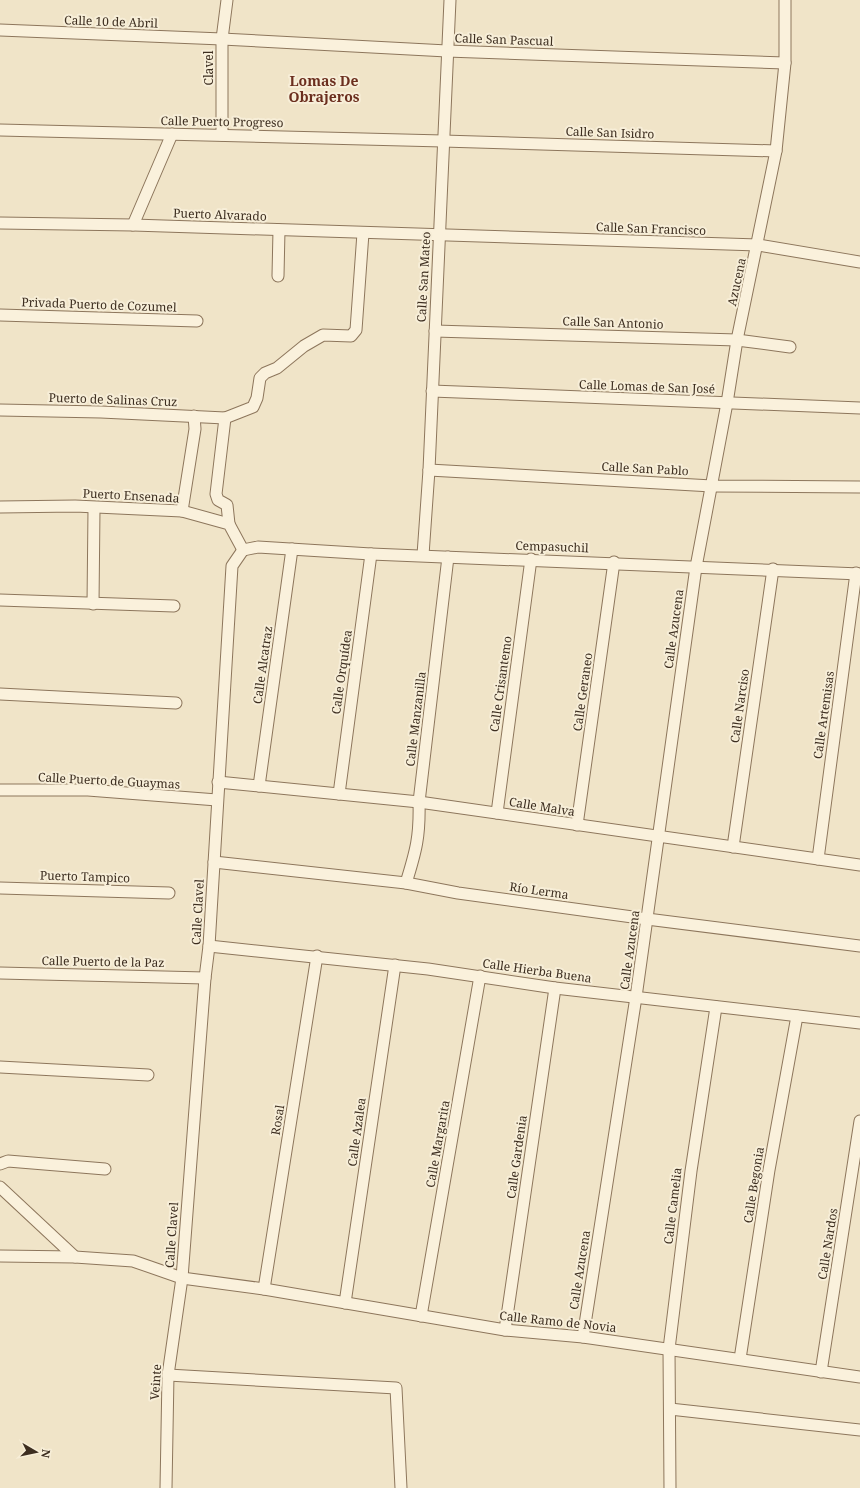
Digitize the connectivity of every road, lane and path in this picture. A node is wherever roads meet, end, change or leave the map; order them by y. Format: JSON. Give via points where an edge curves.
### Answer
{"nodes":[{"id":1,"x":227,"y":0,"type":"edge"},
{"id":2,"x":450,"y":0,"type":"edge"},
{"id":3,"x":785,"y":0,"type":"edge"},
{"id":4,"x":0,"y":30,"type":"edge"},
{"id":5,"x":222,"y":39,"type":"junction"},
{"id":6,"x":447,"y":52,"type":"junction"},
{"id":7,"x":785,"y":63,"type":"junction"},
{"id":8,"x":0,"y":130,"type":"edge"},
{"id":9,"x":172,"y":134,"type":"junction"},
{"id":10,"x":222,"y":135,"type":"junction"},
{"id":11,"x":443,"y":141,"type":"junction"},
{"id":12,"x":776,"y":151,"type":"junction"},
{"id":13,"x":0,"y":222,"type":"edge"},
{"id":14,"x":133,"y":225,"type":"junction"},
{"id":15,"x":279,"y":230,"type":"junction"},
{"id":16,"x":364,"y":233,"type":"junction"},
{"id":17,"x":439,"y":235,"type":"junction"},
{"id":18,"x":758,"y":245,"type":"junction"},
{"id":19,"x":860,"y":262,"type":"edge"},
{"id":20,"x":278,"y":276,"type":"dead end"},
{"id":21,"x":0,"y":315,"type":"edge"},
{"id":22,"x":197,"y":321,"type":"dead end"},
{"id":23,"x":435,"y":331,"type":"junction"},
{"id":24,"x":737,"y":340,"type":"junction"},
{"id":25,"x":790,"y":347,"type":"dead end"},
{"id":26,"x":432,"y":391,"type":"junction"},
{"id":27,"x":728,"y":403,"type":"junction"},
{"id":28,"x":860,"y":408,"type":"edge"},
{"id":29,"x":0,"y":410,"type":"edge"},
{"id":30,"x":194,"y":416,"type":"junction"},
{"id":31,"x":225,"y":418,"type":"junction"},
{"id":32,"x":429,"y":470,"type":"junction"},
{"id":33,"x":712,"y":486,"type":"junction"},
{"id":34,"x":860,"y":487,"type":"edge"},
{"id":35,"x":0,"y":507,"type":"edge"},
{"id":36,"x":94,"y":509,"type":"junction"},
{"id":37,"x":182,"y":511,"type":"junction"},
{"id":38,"x":229,"y":524,"type":"junction"},
{"id":39,"x":292,"y":549,"type":"junction"},
{"id":40,"x":243,"y":550,"type":"junction"},
{"id":41,"x":371,"y":554,"type":"junction"},
{"id":42,"x":423,"y":555,"type":"junction"},
{"id":43,"x":448,"y":556,"type":"junction"},
{"id":44,"x":531,"y":559,"type":"junction"},
{"id":45,"x":614,"y":562,"type":"junction"},
{"id":46,"x":696,"y":567,"type":"junction"},
{"id":47,"x":773,"y":569,"type":"junction"},
{"id":48,"x":858,"y":573,"type":"edge"},
{"id":49,"x":0,"y":600,"type":"edge"},
{"id":50,"x":93,"y":604,"type":"junction"},
{"id":51,"x":174,"y":606,"type":"dead end"},
{"id":52,"x":0,"y":694,"type":"edge"},
{"id":53,"x":176,"y":703,"type":"dead end"},
{"id":54,"x":218,"y":782,"type":"junction"},
{"id":55,"x":259,"y":786,"type":"junction"},
{"id":56,"x":0,"y":790,"type":"edge"},
{"id":57,"x":339,"y":794,"type":"junction"},
{"id":58,"x":217,"y":800,"type":"junction"},
{"id":59,"x":419,"y":802,"type":"junction"},
{"id":60,"x":497,"y":812,"type":"junction"},
{"id":61,"x":578,"y":826,"type":"junction"},
{"id":62,"x":658,"y":835,"type":"junction"},
{"id":63,"x":733,"y":847,"type":"junction"},
{"id":64,"x":818,"y":859,"type":"junction"},
{"id":65,"x":214,"y":862,"type":"junction"},
{"id":66,"x":860,"y":865,"type":"edge"},
{"id":67,"x":406,"y":883,"type":"junction"},
{"id":68,"x":0,"y":888,"type":"edge"},
{"id":69,"x":169,"y":893,"type":"dead end"},
{"id":70,"x":647,"y":919,"type":"junction"},
{"id":71,"x":209,"y":946,"type":"junction"},
{"id":72,"x":860,"y":946,"type":"edge"},
{"id":73,"x":317,"y":956,"type":"junction"},
{"id":74,"x":395,"y":965,"type":"junction"},
{"id":75,"x":0,"y":973,"type":"edge"},
{"id":76,"x":480,"y":976,"type":"junction"},
{"id":77,"x":205,"y":978,"type":"junction"},
{"id":78,"x":555,"y":988,"type":"junction"},
{"id":79,"x":636,"y":997,"type":"junction"},
{"id":80,"x":716,"y":1007,"type":"junction"},
{"id":81,"x":797,"y":1016,"type":"junction"},
{"id":82,"x":860,"y":1023,"type":"edge"},
{"id":83,"x":0,"y":1067,"type":"edge"},
{"id":84,"x":148,"y":1075,"type":"dead end"},
{"id":85,"x":860,"y":1120,"type":"edge"},
{"id":86,"x":0,"y":1164,"type":"edge"},
{"id":87,"x":105,"y":1169,"type":"dead end"},
{"id":88,"x":0,"y":1187,"type":"edge"},
{"id":89,"x":0,"y":1256,"type":"edge"},
{"id":90,"x":75,"y":1257,"type":"junction"},
{"id":91,"x":182,"y":1278,"type":"junction"},
{"id":92,"x":264,"y":1289,"type":"junction"},
{"id":93,"x":345,"y":1303,"type":"junction"},
{"id":94,"x":421,"y":1316,"type":"junction"},
{"id":95,"x":505,"y":1330,"type":"junction"},
{"id":96,"x":583,"y":1337,"type":"junction"},
{"id":97,"x":669,"y":1349,"type":"junction"},
{"id":98,"x":740,"y":1359,"type":"junction"},
{"id":99,"x":821,"y":1372,"type":"junction"},
{"id":100,"x":168,"y":1374,"type":"junction"},
{"id":101,"x":860,"y":1377,"type":"edge"},
{"id":102,"x":670,"y":1409,"type":"junction"},
{"id":103,"x":860,"y":1430,"type":"edge"},
{"id":104,"x":166,"y":1488,"type":"edge"},
{"id":105,"x":401,"y":1488,"type":"edge"},
{"id":106,"x":670,"y":1488,"type":"edge"}],
"edges":[{"from":1,"to":5,"type":"street","name":"Clavel"},
{"from":2,"to":6,"type":"street","name":"Calle San Mateo"},
{"from":3,"to":7,"type":"street","name":"Azucena"},
{"from":4,"to":5,"type":"street","name":"Calle 10 de Abril"},
{"from":5,"to":6,"type":"street","name":"Calle San Pascual"},
{"from":5,"to":10,"type":"street","name":"Clavel"},
{"from":6,"to":7,"type":"street","name":"Calle San Pascual"},
{"from":6,"to":11,"type":"street","name":"Calle San Mateo"},
{"from":7,"to":12,"type":"street","name":"Azucena"},
{"from":8,"to":9,"type":"street","name":"Calle Puerto Progreso"},
{"from":9,"to":10,"type":"street","name":"Calle Puerto Progreso"},
{"from":9,"to":14,"type":"street"},
{"from":10,"to":11,"type":"street","name":"Calle Puerto Progreso"},
{"from":11,"to":12,"type":"street","name":"Calle San Isidro"},
{"from":11,"to":17,"type":"street","name":"Calle San Mateo"},
{"from":12,"to":18,"type":"street","name":"Azucena"},
{"from":13,"to":14,"type":"street","name":"Puerto Alvarado"},
{"from":14,"to":15,"type":"street","name":"Puerto Alvarado"},
{"from":15,"to":16,"type":"street","name":"Puerto Alvarado"},
{"from":15,"to":20,"type":"street"},
{"from":16,"to":17,"type":"street","name":"Puerto Alvarado"},
{"from":16,"to":31,"type":"street","via":[[356,330],[351,336],[323,335],[304,346],[278,368],[260,378],[253,408]]},
{"from":17,"to":18,"type":"street","name":"Calle San Francisco"},
{"from":17,"to":23,"type":"street","name":"Calle San Mateo"},
{"from":18,"to":19,"type":"street","name":"Calle San Francisco"},
{"from":18,"to":24,"type":"street","name":"Azucena"},
{"from":21,"to":22,"type":"street","name":"Privada Puerto de Cozumel"},
{"from":23,"to":24,"type":"street","name":"Calle San Antonio"},
{"from":23,"to":26,"type":"street","name":"Calle San Mateo"},
{"from":24,"to":25,"type":"street","name":"Calle San Antonio"},
{"from":24,"to":27,"type":"street","name":"Azucena"},
{"from":26,"to":27,"type":"street","name":"Calle Lomas de San José"},
{"from":26,"to":32,"type":"street","name":"Calle San Mateo"},
{"from":27,"to":28,"type":"street","name":"Calle Lomas de San José"},
{"from":27,"to":33,"type":"street","name":"Azucena"},
{"from":29,"to":30,"type":"street","name":"Puerto de Salinas Cruz"},
{"from":30,"to":31,"type":"street","name":"Puerto de Salinas Cruz"},
{"from":30,"to":37,"type":"street","via":[[195,429]]},
{"from":31,"to":38,"type":"street","via":[[216,494],[218,500],[227,505]]},
{"from":32,"to":33,"type":"street","name":"Calle San Pablo"},
{"from":32,"to":42,"type":"street","name":"Calle San Mateo"},
{"from":33,"to":34,"type":"street","name":"Calle San Pablo"},
{"from":33,"to":46,"type":"street","name":"Azucena"},
{"from":35,"to":36,"type":"street","name":"Puerto Ensenada","via":[[75,506]]},
{"from":36,"to":37,"type":"street","name":"Puerto Ensenada"},
{"from":36,"to":50,"type":"street"},
{"from":37,"to":38,"type":"street","name":"Puerto Ensenada"},
{"from":38,"to":40,"type":"street"},
{"from":39,"to":40,"type":"street","name":"Cempasuchil","via":[[258,547]]},
{"from":39,"to":41,"type":"street","name":"Cempasuchil"},
{"from":39,"to":55,"type":"street","name":"Calle Alcatraz"},
{"from":40,"to":54,"type":"street","name":"Calle Clavel","via":[[232,566]]},
{"from":41,"to":42,"type":"street","name":"Cempasuchil"},
{"from":41,"to":57,"type":"street","name":"Calle Orquídea"},
{"from":42,"to":43,"type":"street","name":"Cempasuchil"},
{"from":43,"to":44,"type":"street","name":"Cempasuchil"},
{"from":43,"to":59,"type":"street","name":"Calle Manzanilla"},
{"from":44,"to":45,"type":"street","name":"Cempasuchil"},
{"from":44,"to":60,"type":"street","name":"Calle Crisantemo"},
{"from":45,"to":46,"type":"street","name":"Cempasuchil"},
{"from":45,"to":61,"type":"street","name":"Calle Geraneo"},
{"from":46,"to":47,"type":"street","name":"Cempasuchil"},
{"from":46,"to":62,"type":"street","name":"Calle Azucena"},
{"from":47,"to":48,"type":"street","name":"Cempasuchil"},
{"from":47,"to":63,"type":"street","name":"Calle Narciso"},
{"from":48,"to":64,"type":"street","name":"Calle Artemisas"},
{"from":49,"to":50,"type":"street"},
{"from":50,"to":51,"type":"street"},
{"from":52,"to":53,"type":"street"},
{"from":54,"to":55,"type":"street","name":"Calle Malva"},
{"from":54,"to":58,"type":"street","name":"Calle Clavel"},
{"from":55,"to":57,"type":"street","name":"Calle Malva"},
{"from":56,"to":58,"type":"street","name":"Calle Puerto de Guaymas","via":[[88,790]]},
{"from":57,"to":59,"type":"street","name":"Calle Malva"},
{"from":58,"to":65,"type":"street","name":"Calle Clavel"},
{"from":59,"to":60,"type":"street","name":"Calle Malva"},
{"from":59,"to":67,"type":"street","name":"Calle Manzanilla","via":[[420,830],[417,850]]},
{"from":60,"to":61,"type":"street","name":"Calle Malva"},
{"from":61,"to":62,"type":"street","name":"Calle Malva"},
{"from":62,"to":63,"type":"street","name":"Calle Malva"},
{"from":62,"to":70,"type":"street","name":"Calle Azucena"},
{"from":63,"to":64,"type":"street","name":"Calle Malva"},
{"from":64,"to":66,"type":"street","name":"Calle Malva"},
{"from":65,"to":67,"type":"street","name":"Río Lerma"},
{"from":65,"to":71,"type":"street","name":"Calle Clavel"},
{"from":67,"to":70,"type":"street","name":"Río Lerma","via":[[458,893]]},
{"from":68,"to":69,"type":"street","name":"Puerto Tampico"},
{"from":70,"to":72,"type":"street","name":"Río Lerma"},
{"from":70,"to":79,"type":"street","name":"Calle Azucena"},
{"from":71,"to":73,"type":"street","name":"Calle Hierba Buena"},
{"from":71,"to":77,"type":"street","name":"Calle Clavel"},
{"from":73,"to":74,"type":"street","name":"Calle Hierba Buena"},
{"from":73,"to":92,"type":"street","name":"Rosal"},
{"from":74,"to":76,"type":"street","name":"Calle Hierba Buena"},
{"from":74,"to":93,"type":"street","name":"Calle Azalea"},
{"from":75,"to":77,"type":"street","name":"Calle Puerto de la Paz"},
{"from":76,"to":78,"type":"street","name":"Calle Hierba Buena"},
{"from":76,"to":94,"type":"street","name":"Calle Margarita"},
{"from":77,"to":91,"type":"street","name":"Calle Clavel"},
{"from":78,"to":79,"type":"street","name":"Calle Hierba Buena"},
{"from":78,"to":95,"type":"street","name":"Calle Gardenia"},
{"from":79,"to":80,"type":"street","name":"Calle Hierba Buena"},
{"from":79,"to":96,"type":"street","name":"Calle Azucena"},
{"from":80,"to":81,"type":"street","name":"Calle Hierba Buena"},
{"from":80,"to":97,"type":"street","name":"Calle Camelia","via":[[691,1171]]},
{"from":81,"to":82,"type":"street","name":"Calle Hierba Buena"},
{"from":81,"to":98,"type":"street","name":"Calle Begonia","via":[[769,1170]]},
{"from":83,"to":84,"type":"street"},
{"from":85,"to":99,"type":"street","name":"Calle Nardos"},
{"from":86,"to":87,"type":"street","via":[[8,1162]]},
{"from":88,"to":90,"type":"street"},
{"from":89,"to":90,"type":"street","name":"Calle Ramo de Novia"},
{"from":90,"to":91,"type":"street","name":"Calle Ramo de Novia","via":[[132,1261]]},
{"from":91,"to":92,"type":"street","name":"Calle Ramo de Novia"},
{"from":91,"to":100,"type":"street","name":"Veinte"},
{"from":92,"to":93,"type":"street","name":"Calle Ramo de Novia"},
{"from":93,"to":94,"type":"street","name":"Calle Ramo de Novia"},
{"from":94,"to":95,"type":"street","name":"Calle Ramo de Novia"},
{"from":95,"to":96,"type":"street","name":"Calle Ramo de Novia"},
{"from":96,"to":97,"type":"street","name":"Calle Ramo de Novia"},
{"from":97,"to":98,"type":"street","name":"Calle Ramo de Novia"},
{"from":97,"to":102,"type":"street","name":"Calle Camelia"},
{"from":98,"to":99,"type":"street","name":"Calle Ramo de Novia"},
{"from":99,"to":101,"type":"street","name":"Calle Ramo de Novia"},
{"from":100,"to":104,"type":"street","name":"Veinte"},
{"from":100,"to":105,"type":"street","via":[[396,1388]]},
{"from":102,"to":103,"type":"street"},
{"from":102,"to":106,"type":"street","name":"Calle Camelia"}]}
